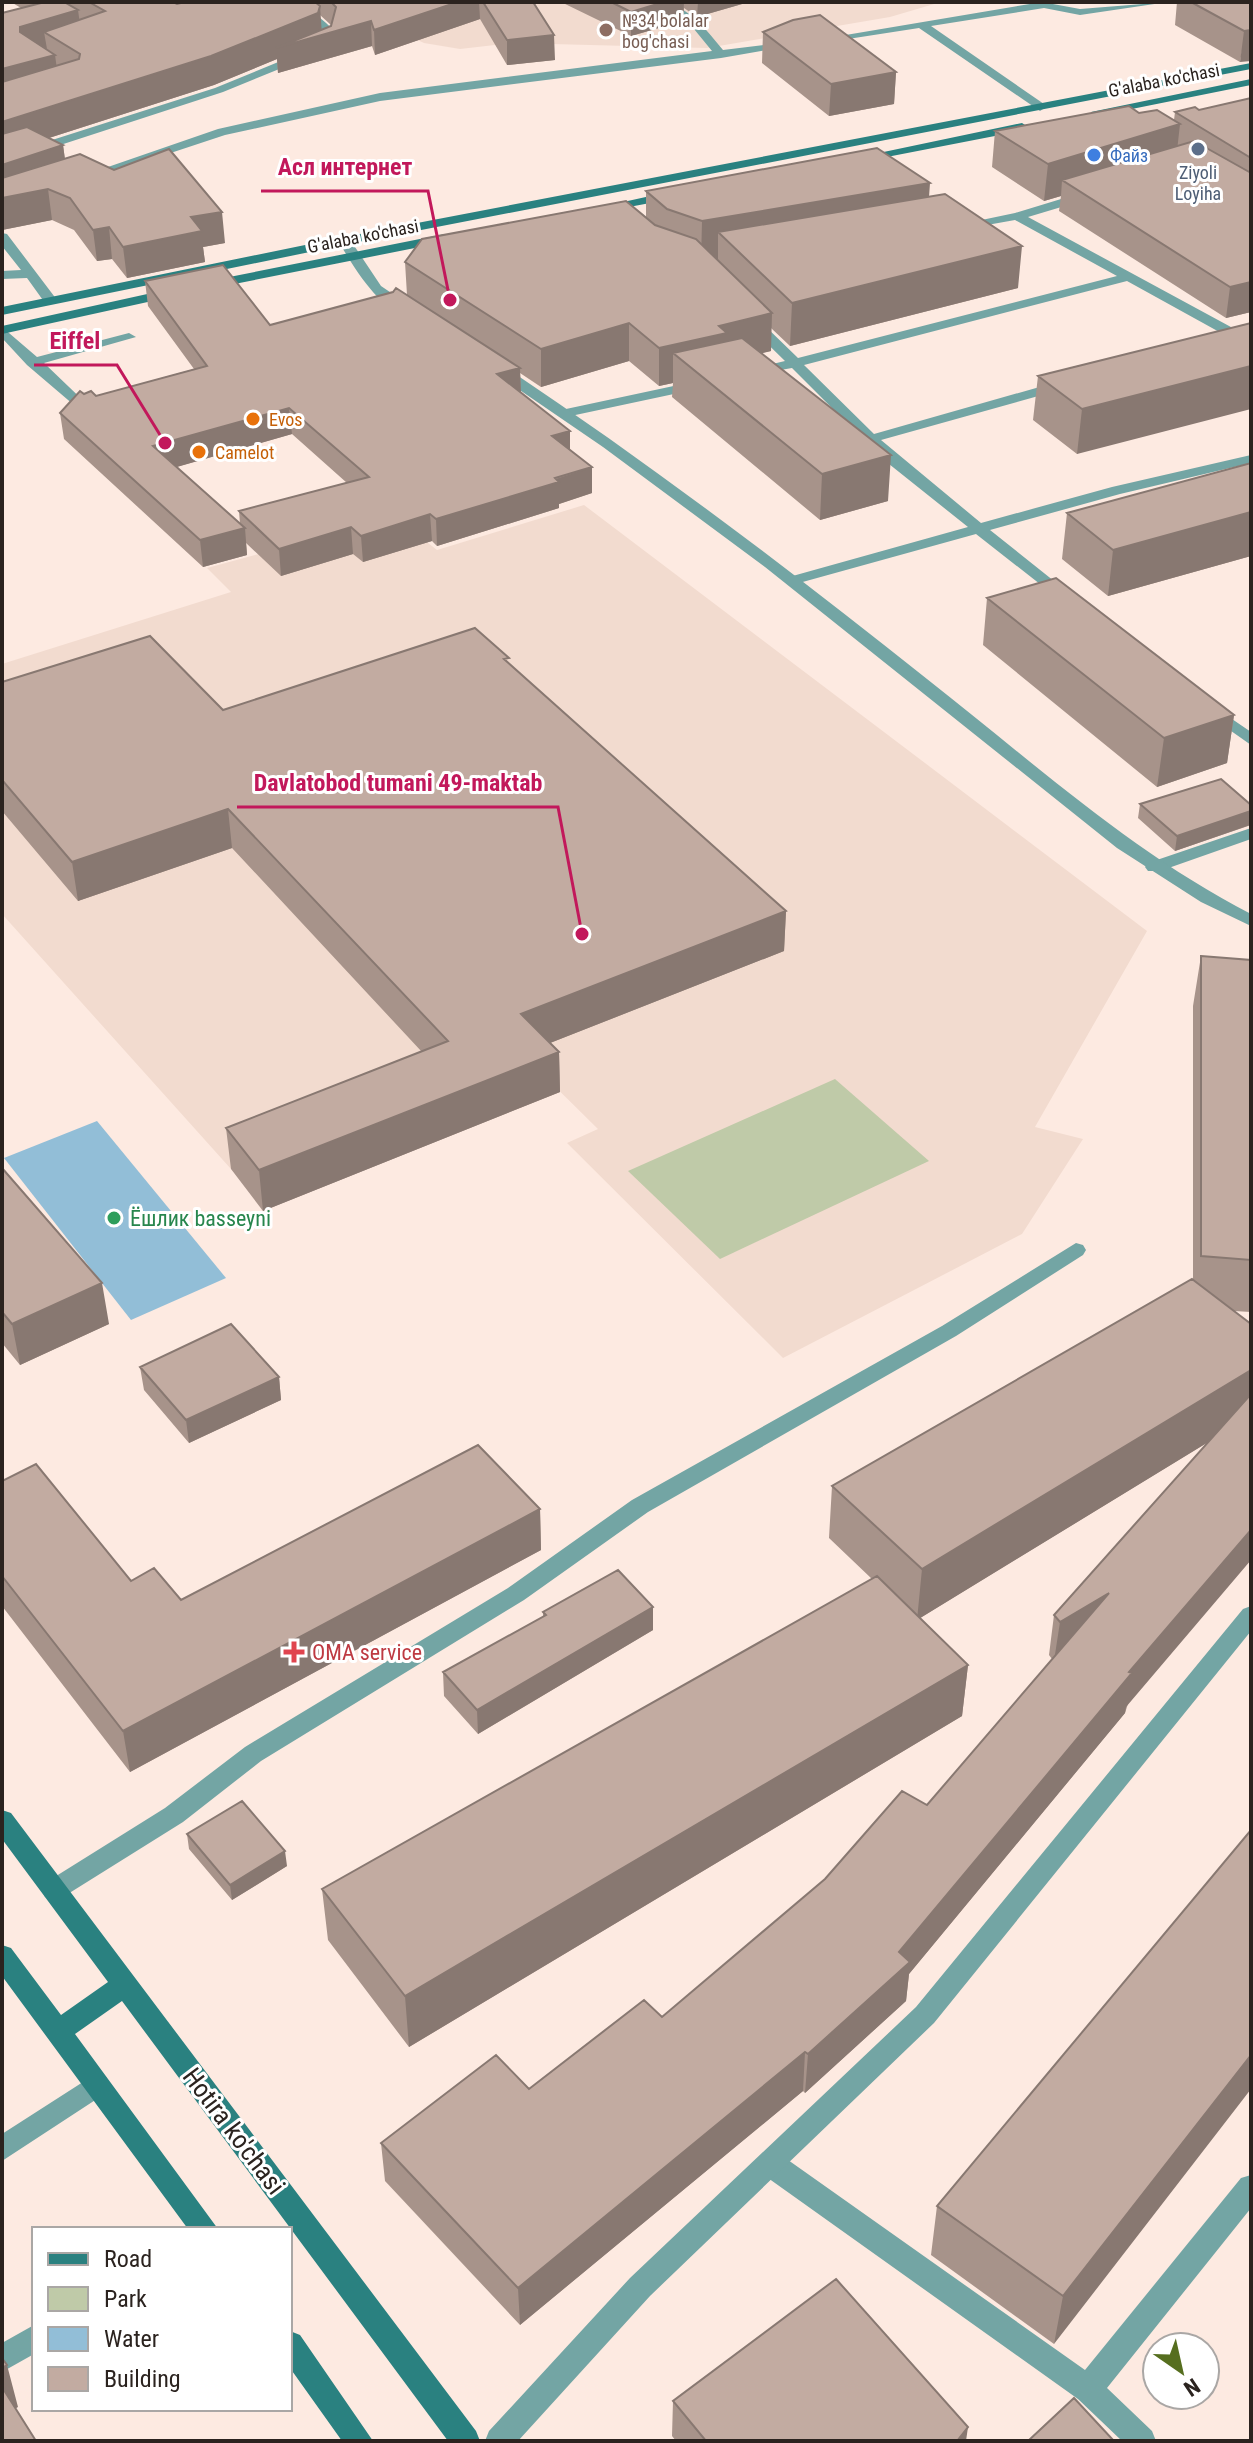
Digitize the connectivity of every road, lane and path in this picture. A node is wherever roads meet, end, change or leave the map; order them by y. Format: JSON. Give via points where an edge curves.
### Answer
{"nodes":[{"id":1,"x":288,"y":2,"type":"edge"},
{"id":2,"x":657,"y":2,"type":"edge"},
{"id":3,"x":1162,"y":2,"type":"edge"},
{"id":4,"x":1042,"y":3,"type":"edge"},
{"id":5,"x":1001,"y":6,"type":"edge"},
{"id":6,"x":922,"y":25,"type":"junction"},
{"id":7,"x":721,"y":55,"type":"junction"},
{"id":8,"x":1251,"y":66,"type":"edge"},
{"id":9,"x":1251,"y":82,"type":"edge"},
{"id":10,"x":1040,"y":107,"type":"junction"},
{"id":11,"x":1082,"y":115,"type":"edge"},
{"id":12,"x":1041,"y":124,"type":"edge"},
{"id":13,"x":2,"y":160,"type":"edge"},
{"id":14,"x":854,"y":160,"type":"edge"},
{"id":15,"x":75,"y":180,"type":"edge"},
{"id":16,"x":1105,"y":189,"type":"edge"},
{"id":17,"x":683,"y":193,"type":"edge"},
{"id":18,"x":605,"y":208,"type":"junction"},
{"id":19,"x":590,"y":210,"type":"edge"},
{"id":20,"x":1017,"y":216,"type":"junction"},
{"id":21,"x":617,"y":218,"type":"edge"},
{"id":22,"x":942,"y":229,"type":"edge"},
{"id":23,"x":457,"y":236,"type":"edge"},
{"id":24,"x":2,"y":237,"type":"edge"},
{"id":25,"x":344,"y":241,"type":"junction"},
{"id":26,"x":353,"y":256,"type":"junction"},
{"id":27,"x":31,"y":274,"type":"junction"},
{"id":28,"x":2,"y":275,"type":"edge"},
{"id":29,"x":1129,"y":277,"type":"junction"},
{"id":30,"x":198,"y":288,"type":"edge"},
{"id":31,"x":183,"y":291,"type":"edge"},
{"id":32,"x":50,"y":300,"type":"junction"},
{"id":33,"x":2,"y":311,"type":"edge"},
{"id":34,"x":743,"y":311,"type":"edge"},
{"id":35,"x":426,"y":322,"type":"edge"},
{"id":36,"x":2,"y":330,"type":"edge"},
{"id":37,"x":1244,"y":335,"type":"edge"},
{"id":38,"x":129,"y":337,"type":"dead end"},
{"id":39,"x":1221,"y":341,"type":"edge"},
{"id":40,"x":477,"y":355,"type":"edge"},
{"id":41,"x":32,"y":362,"type":"junction"},
{"id":42,"x":795,"y":363,"type":"junction"},
{"id":43,"x":1084,"y":379,"type":"edge"},
{"id":44,"x":88,"y":413,"type":"edge"},
{"id":45,"x":566,"y":413,"type":"junction"},
{"id":46,"x":870,"y":439,"type":"junction"},
{"id":47,"x":1251,"y":459,"type":"edge"},
{"id":48,"x":975,"y":528,"type":"junction"},
{"id":49,"x":794,"y":580,"type":"junction"},
{"id":50,"x":1075,"y":605,"type":"edge"},
{"id":51,"x":1201,"y":701,"type":"edge"},
{"id":52,"x":1251,"y":740,"type":"edge"},
{"id":53,"x":1251,"y":833,"type":"edge"},
{"id":54,"x":1154,"y":867,"type":"junction"},
{"id":55,"x":1251,"y":921,"type":"edge"},
{"id":56,"x":1076,"y":1250,"type":"dead end"},
{"id":57,"x":1251,"y":1615,"type":"edge"},
{"id":58,"x":2,"y":1820,"type":"edge"},
{"id":59,"x":54,"y":1890,"type":"junction"},
{"id":60,"x":2,"y":1956,"type":"edge"},
{"id":61,"x":125,"y":1985,"type":"junction"},
{"id":62,"x":58,"y":2031,"type":"junction"},
{"id":63,"x":97,"y":2085,"type":"junction"},
{"id":64,"x":2,"y":2149,"type":"edge"},
{"id":65,"x":771,"y":2164,"type":"junction"},
{"id":66,"x":1251,"y":2187,"type":"edge"},
{"id":67,"x":203,"y":2227,"type":"edge"},
{"id":68,"x":32,"y":2339,"type":"edge"},
{"id":69,"x":292,"y":2347,"type":"edge"},
{"id":70,"x":2,"y":2359,"type":"edge"},
{"id":71,"x":1088,"y":2389,"type":"junction"},
{"id":72,"x":359,"y":2441,"type":"edge"},
{"id":73,"x":466,"y":2441,"type":"edge"},
{"id":74,"x":499,"y":2441,"type":"edge"},
{"id":75,"x":1142,"y":2441,"type":"edge"}],
"edges":[{"from":1,"to":13,"type":"street","via":[[331,33],[327,46],[219,90]]},
{"from":2,"to":7,"type":"street","via":[[689,16]]},
{"from":3,"to":4,"type":"street","via":[[1080,12]]},
{"from":4,"to":5,"type":"street"},
{"from":5,"to":6,"type":"street"},
{"from":6,"to":7,"type":"street"},
{"from":6,"to":10,"type":"street"},
{"from":7,"to":15,"type":"street","via":[[380,97],[222,132]]},
{"from":8,"to":10,"type":"main road","name":"G'alaba ko'chasi"},
{"from":9,"to":11,"type":"main road","name":"G'alaba ko'chasi","via":[[1116,113]]},
{"from":10,"to":25,"type":"main road","name":"G'alaba ko'chasi"},
{"from":12,"to":14,"type":"main road"},
{"from":16,"to":20,"type":"street"},
{"from":17,"to":18,"type":"main road"},
{"from":18,"to":19,"type":"main road"},
{"from":18,"to":21,"type":"street"},
{"from":20,"to":22,"type":"street"},
{"from":20,"to":29,"type":"street"},
{"from":23,"to":26,"type":"main road","name":"G'alaba ko'chasi"},
{"from":24,"to":27,"type":"street"},
{"from":25,"to":26,"type":"street"},
{"from":25,"to":32,"type":"main road","name":"G'alaba ko'chasi"},
{"from":26,"to":30,"type":"main road","name":"G'alaba ko'chasi"},
{"from":26,"to":35,"type":"street","via":[[376,289]]},
{"from":27,"to":28,"type":"street"},
{"from":27,"to":32,"type":"street"},
{"from":29,"to":37,"type":"street"},
{"from":29,"to":42,"type":"street"},
{"from":31,"to":36,"type":"main road"},
{"from":32,"to":33,"type":"main road","name":"G'alaba ko'chasi"},
{"from":34,"to":42,"type":"street"},
{"from":36,"to":41,"type":"street"},
{"from":37,"to":39,"type":"street"},
{"from":38,"to":41,"type":"street"},
{"from":40,"to":45,"type":"street"},
{"from":41,"to":44,"type":"street"},
{"from":42,"to":45,"type":"street"},
{"from":42,"to":46,"type":"street"},
{"from":43,"to":46,"type":"street"},
{"from":45,"to":49,"type":"street"},
{"from":46,"to":48,"type":"street"},
{"from":47,"to":48,"type":"street"},
{"from":48,"to":49,"type":"street"},
{"from":48,"to":50,"type":"street"},
{"from":49,"to":54,"type":"street"},
{"from":51,"to":52,"type":"street"},
{"from":53,"to":54,"type":"street"},
{"from":54,"to":55,"type":"street"},
{"from":56,"to":59,"type":"street","via":[[949,1331],[640,1506],[516,1594],[253,1754],[174,1815]]},
{"from":57,"to":65,"type":"street","via":[[925,2015]]},
{"from":58,"to":59,"type":"main road","name":"Hotira ko'chasi"},
{"from":59,"to":61,"type":"main road","name":"Hotira ko'chasi"},
{"from":60,"to":62,"type":"main road"},
{"from":61,"to":62,"type":"main road"},
{"from":61,"to":73,"type":"main road","name":"Hotira ko'chasi"},
{"from":62,"to":63,"type":"main road"},
{"from":63,"to":64,"type":"street"},
{"from":63,"to":67,"type":"main road"},
{"from":65,"to":71,"type":"street"},
{"from":65,"to":74,"type":"street","via":[[640,2287]]},
{"from":66,"to":71,"type":"street"},
{"from":68,"to":70,"type":"street"},
{"from":69,"to":72,"type":"main road"},
{"from":71,"to":75,"type":"street"}]}
